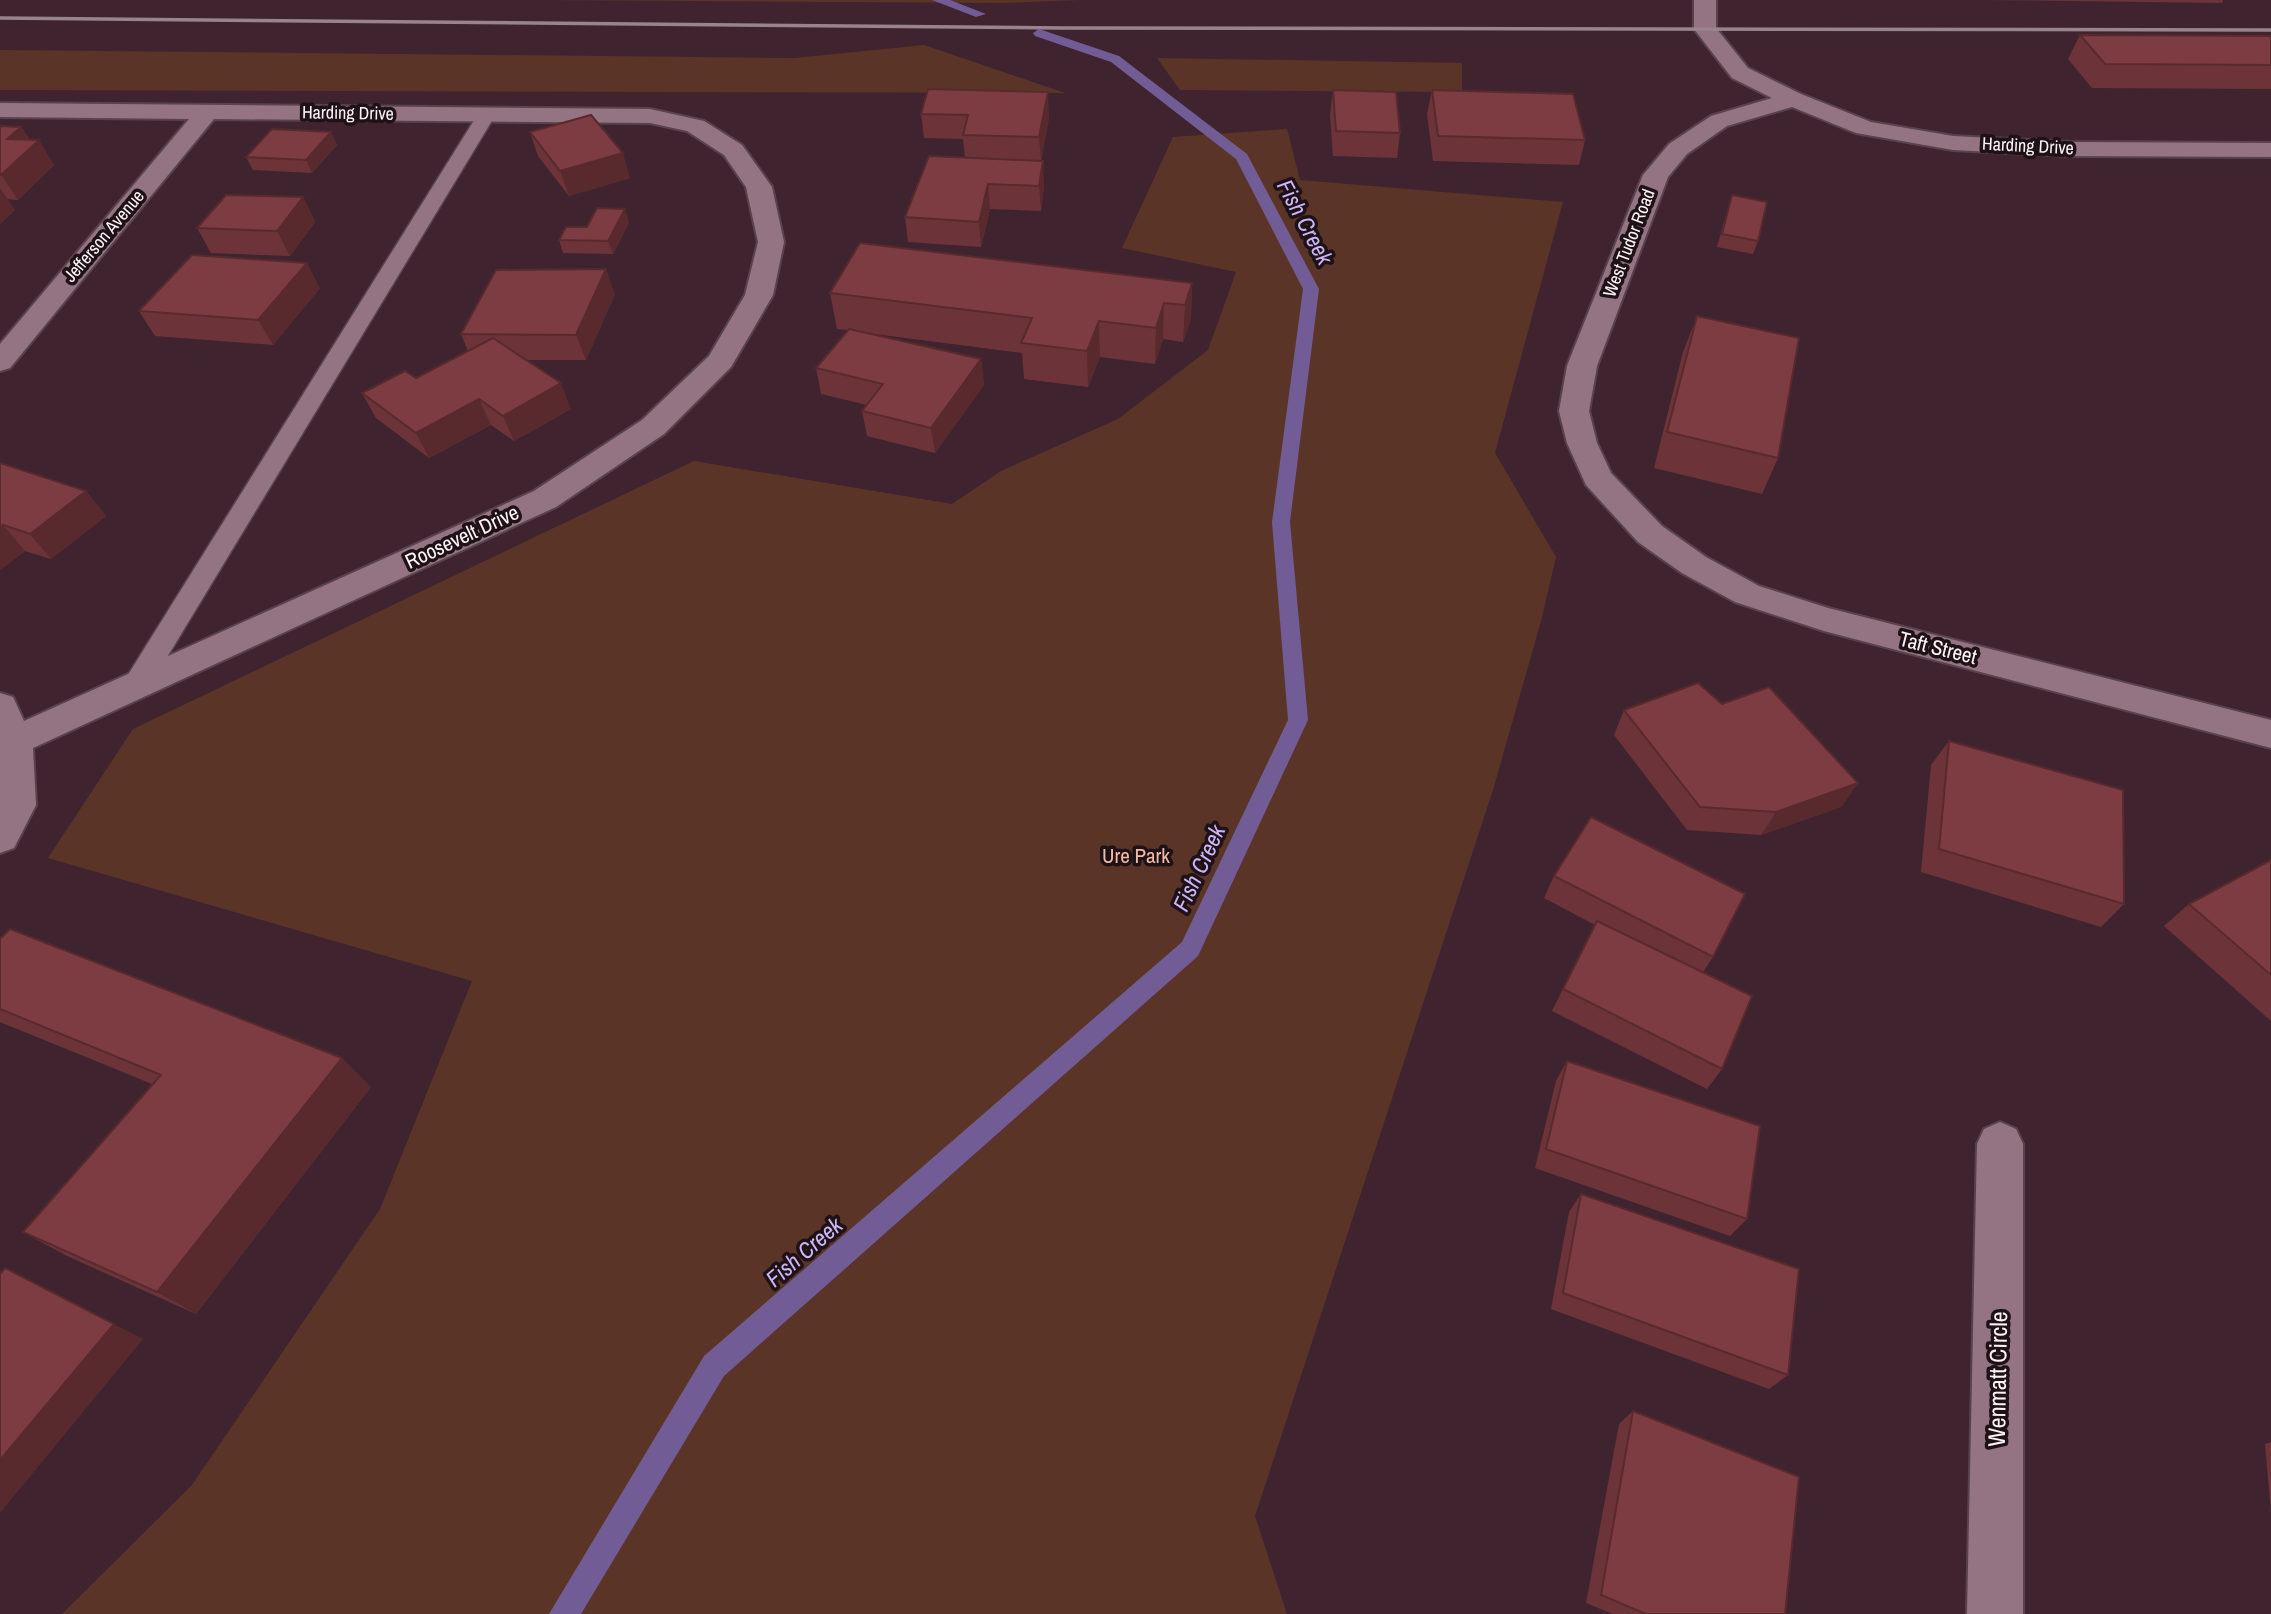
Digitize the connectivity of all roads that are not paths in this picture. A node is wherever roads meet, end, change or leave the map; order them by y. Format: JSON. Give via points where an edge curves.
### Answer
{"nodes":[{"id":1,"x":1705,"y":0,"type":"edge"},
{"id":2,"x":1793,"y":99,"type":"junction"},
{"id":3,"x":0,"y":110,"type":"edge"},
{"id":4,"x":208,"y":111,"type":"junction"},
{"id":5,"x":487,"y":114,"type":"junction"},
{"id":6,"x":695,"y":126,"type":"joint"},
{"id":7,"x":2271,"y":150,"type":"edge"},
{"id":8,"x":0,"y":362,"type":"edge"},
{"id":9,"x":1628,"y":512,"type":"joint"},
{"id":10,"x":136,"y":685,"type":"junction"},
{"id":11,"x":0,"y":708,"type":"edge"},
{"id":12,"x":2271,"y":734,"type":"edge"},
{"id":13,"x":15,"y":741,"type":"junction"},
{"id":14,"x":0,"y":837,"type":"edge"},
{"id":15,"x":2000,"y":1144,"type":"dead end"},
{"id":16,"x":1995,"y":1614,"type":"edge"}],
"edges":[{"from":1,"to":2,"type":"street","via":[[1706,29],[1740,73]]},
{"from":2,"to":7,"type":"street","name":"Harding Drive","via":[[1865,128],[1953,143]]},
{"from":2,"to":9,"type":"street","name":"West Tudor Road","via":[[1719,121],[1678,149],[1656,174],[1582,366],[1574,411],[1597,478]]},
{"from":3,"to":4,"type":"street","name":"Harding Drive"},
{"from":4,"to":5,"type":"street","name":"Harding Drive"},
{"from":4,"to":8,"type":"street","name":"Jefferson Avenue"},
{"from":5,"to":6,"type":"street","name":"Harding Drive","via":[[650,116]]},
{"from":5,"to":10,"type":"lane"},
{"from":6,"to":10,"type":"street","name":"Roosevelt Drive","via":[[733,150],[759,187],[771,242],[759,295],[721,361],[653,427],[545,499]]},
{"from":9,"to":12,"type":"street","name":"Taft Street","via":[[1694,565],[1747,594],[1824,619]]},
{"from":10,"to":13,"type":"street","name":"Roosevelt Drive"},
{"from":11,"to":13,"type":"street"},
{"from":13,"to":14,"type":"street","via":[[17,805]]},
{"from":15,"to":16,"type":"street","name":"Wenmatt Circle"}]}
